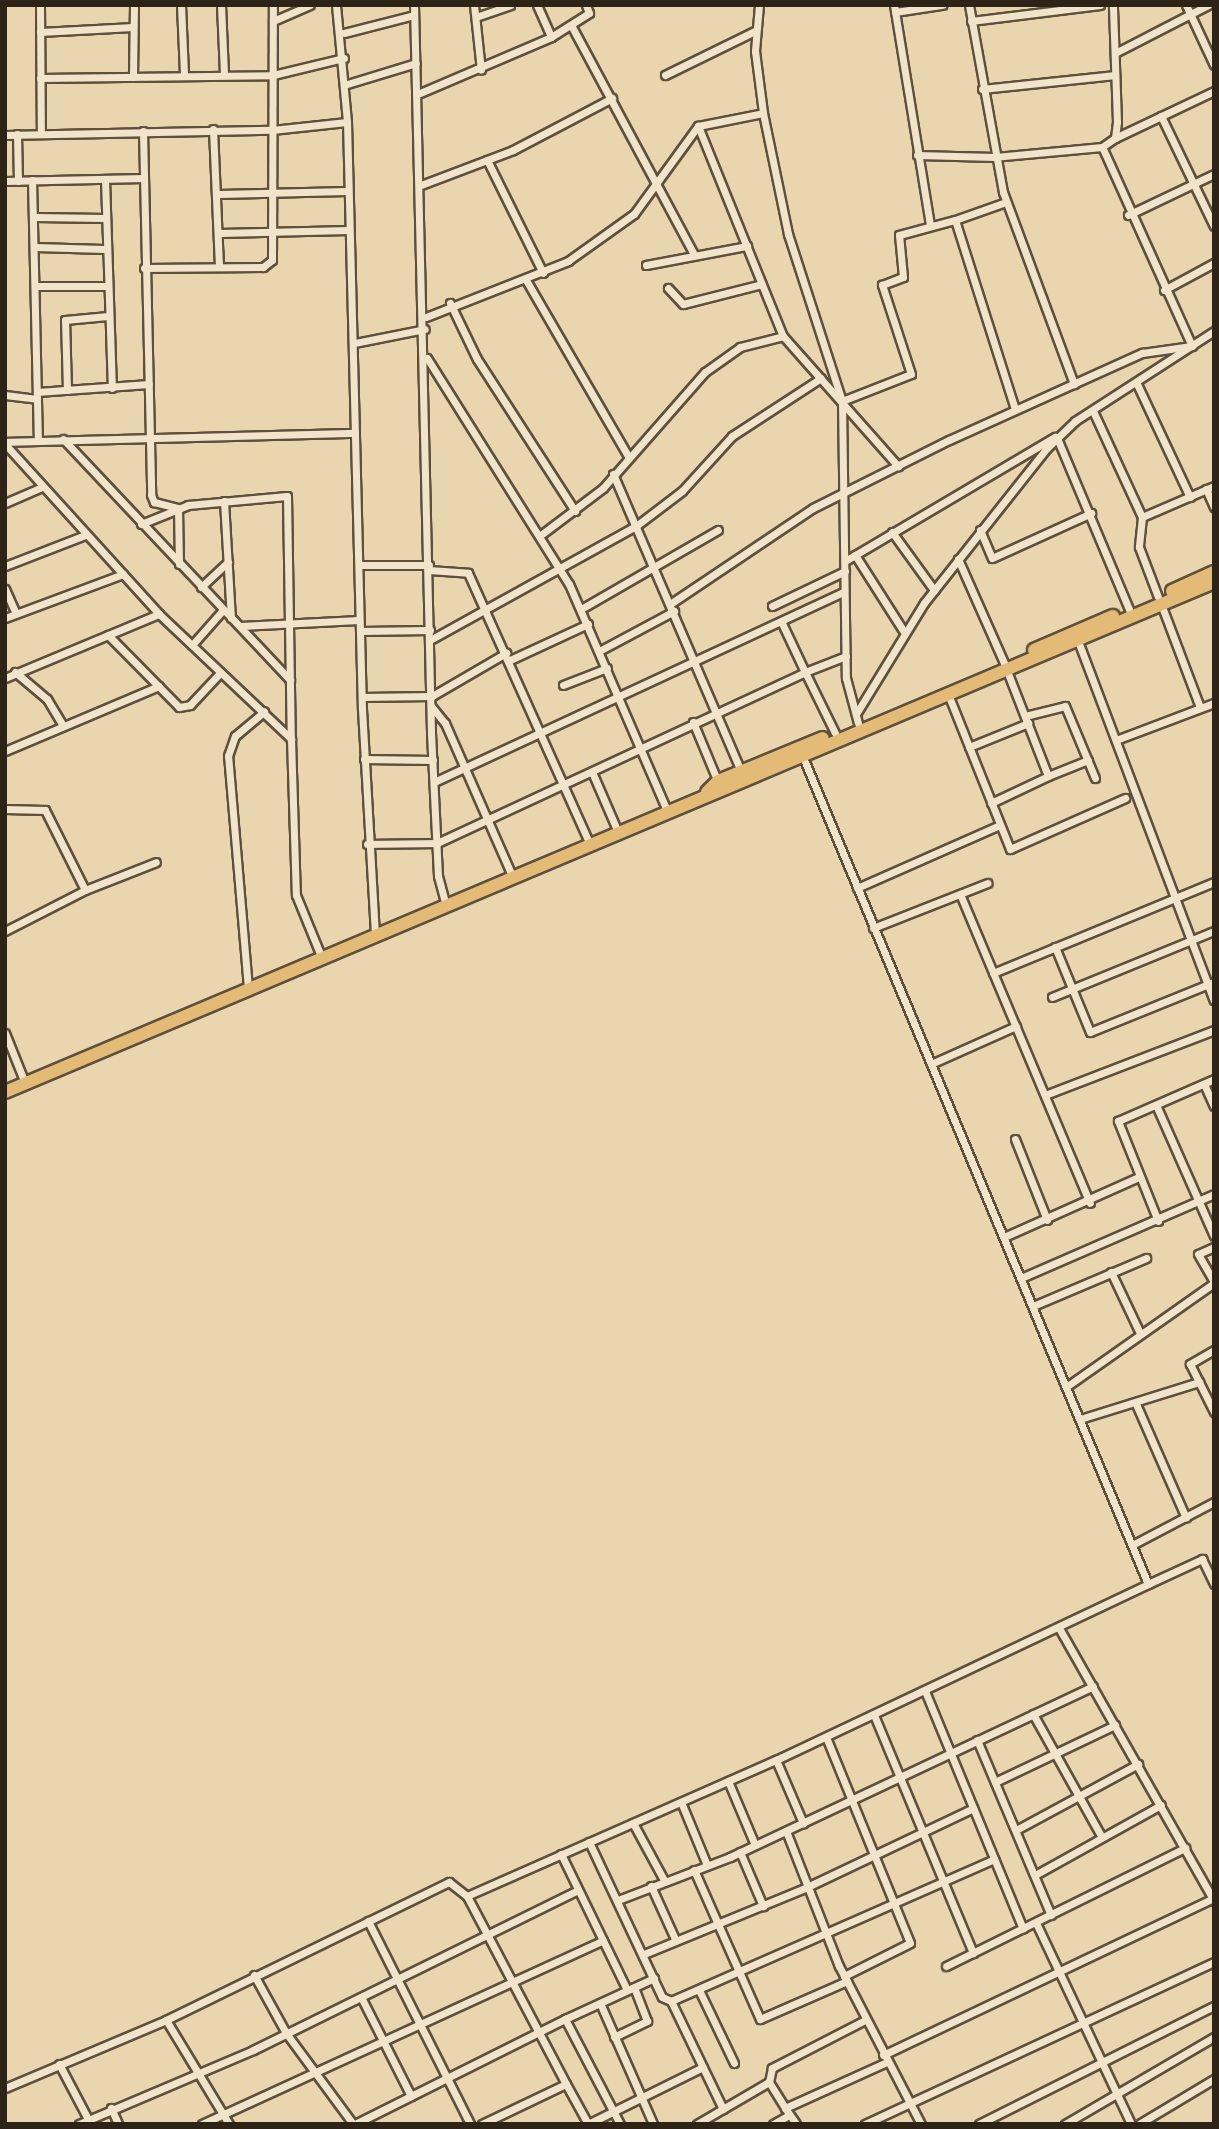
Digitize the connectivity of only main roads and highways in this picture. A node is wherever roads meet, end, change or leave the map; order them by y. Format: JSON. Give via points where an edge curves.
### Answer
{"nodes":[{"id":1,"x":1214,"y":572,"type":"edge"},
{"id":2,"x":1214,"y":582,"type":"edge"},
{"id":3,"x":1159,"y":601,"type":"junction"},
{"id":4,"x":1005,"y":667,"type":"junction"},
{"id":5,"x":720,"y":785,"type":"junction"},
{"id":6,"x":5,"y":1092,"type":"edge"}],
"edges":[{"from":1,"to":3,"type":"main road"},
{"from":2,"to":3,"type":"main road"},
{"from":3,"to":4,"type":"main road","via":[[1077,641]]},
{"from":3,"to":4,"type":"main road","via":[[1129,609]]},
{"from":4,"to":5,"type":"main road","via":[[802,755]]},
{"from":4,"to":5,"type":"main road","via":[[857,718],[835,733],[741,771]]},
{"from":5,"to":6,"type":"main road","via":[[513,878]]}]}
